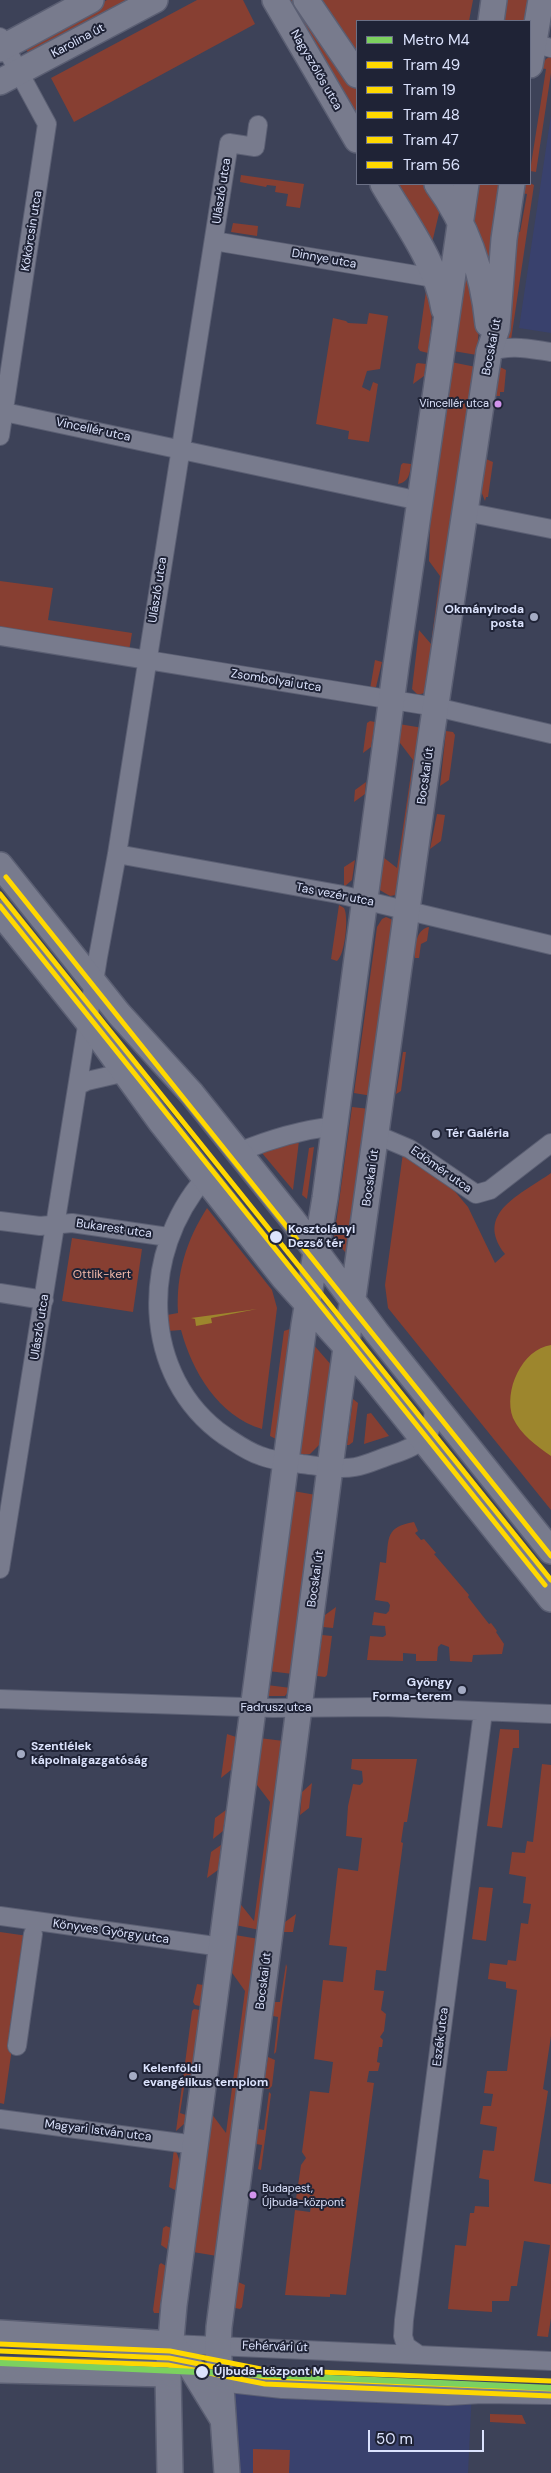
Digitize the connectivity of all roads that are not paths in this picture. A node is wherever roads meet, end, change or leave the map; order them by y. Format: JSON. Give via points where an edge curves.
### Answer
{"nodes":[{"id":1,"x":91,"y":0,"type":"edge"},
{"id":2,"x":155,"y":0,"type":"edge"},
{"id":3,"x":275,"y":0,"type":"edge"},
{"id":4,"x":306,"y":0,"type":"edge"},
{"id":5,"x":494,"y":0,"type":"edge"},
{"id":6,"x":540,"y":0,"type":"edge"},
{"id":7,"x":491,"y":20,"type":"edge"},
{"id":8,"x":2,"y":44,"type":"edge"},
{"id":9,"x":536,"y":49,"type":"edge"},
{"id":10,"x":356,"y":74,"type":"edge"},
{"id":11,"x":10,"y":77,"type":"edge"},
{"id":12,"x":258,"y":125,"type":"dead end"},
{"id":13,"x":356,"y":138,"type":"edge"},
{"id":14,"x":384,"y":185,"type":"edge"},
{"id":15,"x":438,"y":185,"type":"edge"},
{"id":16,"x":466,"y":185,"type":"edge"},
{"id":17,"x":512,"y":185,"type":"edge"},
{"id":18,"x":460,"y":220,"type":"junction"},
{"id":19,"x":214,"y":241,"type":"junction"},
{"id":20,"x":434,"y":278,"type":"junction"},
{"id":21,"x":446,"y":321,"type":"junction"},
{"id":22,"x":489,"y":352,"type":"junction"},
{"id":23,"x":551,"y":352,"type":"edge"},
{"id":24,"x":2,"y":411,"type":"edge"},
{"id":25,"x":0,"y":436,"type":"edge"},
{"id":26,"x":181,"y":448,"type":"junction"},
{"id":27,"x":420,"y":501,"type":"junction"},
{"id":28,"x":466,"y":512,"type":"junction"},
{"id":29,"x":551,"y":529,"type":"edge"},
{"id":30,"x":0,"y":636,"type":"edge"},
{"id":31,"x":146,"y":659,"type":"junction"},
{"id":32,"x":392,"y":700,"type":"junction"},
{"id":33,"x":436,"y":707,"type":"junction"},
{"id":34,"x":551,"y":734,"type":"edge"},
{"id":35,"x":117,"y":854,"type":"junction"},
{"id":36,"x":0,"y":865,"type":"edge"},
{"id":37,"x":364,"y":901,"type":"junction"},
{"id":38,"x":408,"y":910,"type":"junction"},
{"id":39,"x":0,"y":912,"type":"edge"},
{"id":40,"x":551,"y":945,"type":"edge"},
{"id":41,"x":95,"y":984,"type":"junction"},
{"id":42,"x":89,"y":1022,"type":"junction"},
{"id":43,"x":126,"y":1072,"type":"junction"},
{"id":44,"x":78,"y":1085,"type":"junction"},
{"id":45,"x":335,"y":1126,"type":"junction"},
{"id":46,"x":377,"y":1135,"type":"junction"},
{"id":47,"x":551,"y":1143,"type":"edge"},
{"id":48,"x":239,"y":1152,"type":"junction"},
{"id":49,"x":205,"y":1178,"type":"junction"},
{"id":50,"x":0,"y":1221,"type":"edge"},
{"id":51,"x":56,"y":1224,"type":"junction"},
{"id":52,"x":168,"y":1237,"type":"junction"},
{"id":53,"x":316,"y":1252,"type":"junction"},
{"id":54,"x":0,"y":1293,"type":"edge"},
{"id":55,"x":44,"y":1300,"type":"junction"},
{"id":56,"x":353,"y":1302,"type":"junction"},
{"id":57,"x":307,"y":1303,"type":"junction"},
{"id":58,"x":346,"y":1346,"type":"junction"},
{"id":59,"x":433,"y":1403,"type":"junction"},
{"id":60,"x":424,"y":1439,"type":"junction"},
{"id":61,"x":286,"y":1462,"type":"junction"},
{"id":62,"x":331,"y":1467,"type":"junction"},
{"id":63,"x":551,"y":1551,"type":"edge"},
{"id":64,"x":0,"y":1569,"type":"edge"},
{"id":65,"x":551,"y":1598,"type":"edge"},
{"id":66,"x":0,"y":1699,"type":"edge"},
{"id":67,"x":253,"y":1708,"type":"junction"},
{"id":68,"x":299,"y":1708,"type":"junction"},
{"id":69,"x":483,"y":1712,"type":"junction"},
{"id":70,"x":551,"y":1714,"type":"edge"},
{"id":71,"x":0,"y":1916,"type":"edge"},
{"id":72,"x":34,"y":1934,"type":"dead end"},
{"id":73,"x":222,"y":1947,"type":"junction"},
{"id":74,"x":16,"y":2046,"type":"dead end"},
{"id":75,"x":0,"y":2119,"type":"edge"},
{"id":76,"x":196,"y":2145,"type":"junction"},
{"id":77,"x":0,"y":2333,"type":"edge"},
{"id":78,"x":171,"y":2344,"type":"junction"},
{"id":79,"x":218,"y":2345,"type":"junction"},
{"id":80,"x":419,"y":2355,"type":"junction"},
{"id":81,"x":551,"y":2361,"type":"edge"},
{"id":82,"x":0,"y":2370,"type":"edge"},
{"id":83,"x":168,"y":2374,"type":"junction"},
{"id":84,"x":210,"y":2381,"type":"junction"},
{"id":85,"x":551,"y":2395,"type":"edge"},
{"id":86,"x":170,"y":2473,"type":"edge"},
{"id":87,"x":227,"y":2473,"type":"edge"}],
"edges":[{"from":1,"to":8,"type":"main road"},
{"from":2,"to":11,"type":"main road","name":"Karolina út"},
{"from":3,"to":13,"type":"main road","name":"Nagyszőlős utca"},
{"from":4,"to":10,"type":"main road"},
{"from":5,"to":7,"type":"main road"},
{"from":6,"to":9,"type":"main road"},
{"from":8,"to":11,"type":"street","name":"Kökörcsin utca"},
{"from":11,"to":24,"type":"street","name":"Kökörcsin utca","via":[[47,124]]},
{"from":12,"to":19,"type":"street","name":"Ulászló utca","via":[[255,146],[229,143]]},
{"from":14,"to":20,"type":"main road","via":[[422,250]]},
{"from":15,"to":18,"type":"main road"},
{"from":16,"to":18,"type":"main road"},
{"from":17,"to":22,"type":"main road","name":"Bocskai út","via":[[498,320]]},
{"from":18,"to":21,"type":"main road"},
{"from":18,"to":22,"type":"main road","via":[[479,271],[488,323]]},
{"from":19,"to":20,"type":"street","name":"Dinnye utca"},
{"from":19,"to":26,"type":"street","name":"Ulászló utca"},
{"from":20,"to":21,"type":"main road"},
{"from":21,"to":27,"type":"main road"},
{"from":22,"to":23,"type":"street","via":[[501,347]]},
{"from":22,"to":28,"type":"main road","name":"Bocskai út"},
{"from":24,"to":25,"type":"street","name":"Kökörcsin utca"},
{"from":24,"to":26,"type":"street","name":"Vincellér utca"},
{"from":26,"to":27,"type":"street","name":"Vincellér utca"},
{"from":26,"to":31,"type":"street","name":"Ulászló utca"},
{"from":27,"to":32,"type":"main road"},
{"from":28,"to":29,"type":"street"},
{"from":28,"to":33,"type":"main road","name":"Bocskai út"},
{"from":30,"to":31,"type":"street","name":"Zsombolyai utca"},
{"from":31,"to":32,"type":"street","name":"Zsombolyai utca"},
{"from":31,"to":35,"type":"street","name":"Ulászló utca"},
{"from":32,"to":33,"type":"street","name":"Zsombolyai utca"},
{"from":32,"to":37,"type":"main road"},
{"from":33,"to":34,"type":"street","name":"Zsombolyai utca"},
{"from":33,"to":38,"type":"main road","name":"Bocskai út"},
{"from":35,"to":37,"type":"street","name":"Tas vezér utca"},
{"from":35,"to":41,"type":"street","name":"Ulászló utca"},
{"from":36,"to":41,"type":"main road"},
{"from":37,"to":38,"type":"street","name":"Tas vezér utca"},
{"from":37,"to":45,"type":"main road"},
{"from":38,"to":40,"type":"street","name":"Tas vezér utca"},
{"from":38,"to":46,"type":"main road","name":"Bocskai út"},
{"from":39,"to":42,"type":"main road"},
{"from":41,"to":42,"type":"street","name":"Ulászló utca"},
{"from":41,"to":48,"type":"main road"},
{"from":42,"to":43,"type":"main road"},
{"from":42,"to":44,"type":"street","name":"Ulászló utca"},
{"from":43,"to":44,"type":"street"},
{"from":43,"to":49,"type":"main road"},
{"from":44,"to":51,"type":"street","name":"Ulászló utca"},
{"from":45,"to":48,"type":"street","via":[[275,1138]]},
{"from":45,"to":53,"type":"main road"},
{"from":46,"to":47,"type":"street","name":"Edömér utca","via":[[410,1149],[476,1194],[490,1190]]},
{"from":46,"to":56,"type":"main road","name":"Bocskai út"},
{"from":48,"to":53,"type":"main road"},
{"from":49,"to":52,"type":"street","via":[[195,1189]]},
{"from":49,"to":57,"type":"main road"},
{"from":50,"to":51,"type":"street","name":"Bukarest utca","via":[[40,1226]]},
{"from":51,"to":52,"type":"street","name":"Bukarest utca","via":[[72,1223]]},
{"from":51,"to":55,"type":"street","name":"Ulászló utca"},
{"from":52,"to":61,"type":"street","via":[[162,1257],[157,1314],[165,1350],[179,1383],[202,1416],[216,1429],[254,1454]]},
{"from":53,"to":56,"type":"main road"},
{"from":53,"to":57,"type":"main road"},
{"from":53,"to":58,"type":"main road","via":[[330,1305]]},
{"from":54,"to":55,"type":"street"},
{"from":55,"to":64,"type":"street","name":"Ulászló utca"},
{"from":56,"to":58,"type":"main road","name":"Bocskai út"},
{"from":56,"to":59,"type":"main road"},
{"from":57,"to":58,"type":"main road"},
{"from":57,"to":61,"type":"main road"},
{"from":58,"to":60,"type":"main road"},
{"from":58,"to":62,"type":"main road","name":"Bocskai út"},
{"from":59,"to":60,"type":"street","via":[[433,1421]]},
{"from":59,"to":63,"type":"main road"},
{"from":60,"to":62,"type":"street","via":[[412,1448],[354,1467]]},
{"from":60,"to":65,"type":"main road"},
{"from":61,"to":62,"type":"street"},
{"from":61,"to":67,"type":"main road"},
{"from":62,"to":68,"type":"main road","name":"Bocskai út"},
{"from":66,"to":67,"type":"street","name":"Fadrusz utca"},
{"from":67,"to":68,"type":"street","name":"Fadrusz utca"},
{"from":67,"to":73,"type":"main road"},
{"from":68,"to":69,"type":"street","name":"Fadrusz utca","via":[[382,1707]]},
{"from":68,"to":79,"type":"main road","name":"Bocskai út"},
{"from":69,"to":70,"type":"street","name":"Fadrusz utca"},
{"from":69,"to":80,"type":"street","name":"Eszék utca","via":[[404,2320],[406,2346]]},
{"from":71,"to":73,"type":"street","name":"Könyves György utca"},
{"from":72,"to":74,"type":"street"},
{"from":73,"to":76,"type":"main road"},
{"from":75,"to":76,"type":"street","name":"Magyari István utca"},
{"from":76,"to":78,"type":"main road"},
{"from":77,"to":78,"type":"main road","name":"Fehérvári út"},
{"from":78,"to":79,"type":"street","name":"Fehérvári út"},
{"from":78,"to":83,"type":"main road"},
{"from":78,"to":84,"type":"main road"},
{"from":79,"to":80,"type":"street","name":"Fehérvári út"},
{"from":79,"to":84,"type":"main road","name":"Bocskai út"},
{"from":80,"to":81,"type":"street","name":"Fehérvári út"},
{"from":82,"to":83,"type":"main road"},
{"from":83,"to":84,"type":"street"},
{"from":83,"to":86,"type":"main road"},
{"from":84,"to":85,"type":"street","via":[[282,2389],[448,2396]]},
{"from":84,"to":87,"type":"main road","name":"Bocskai út","via":[[224,2422]]}]}
